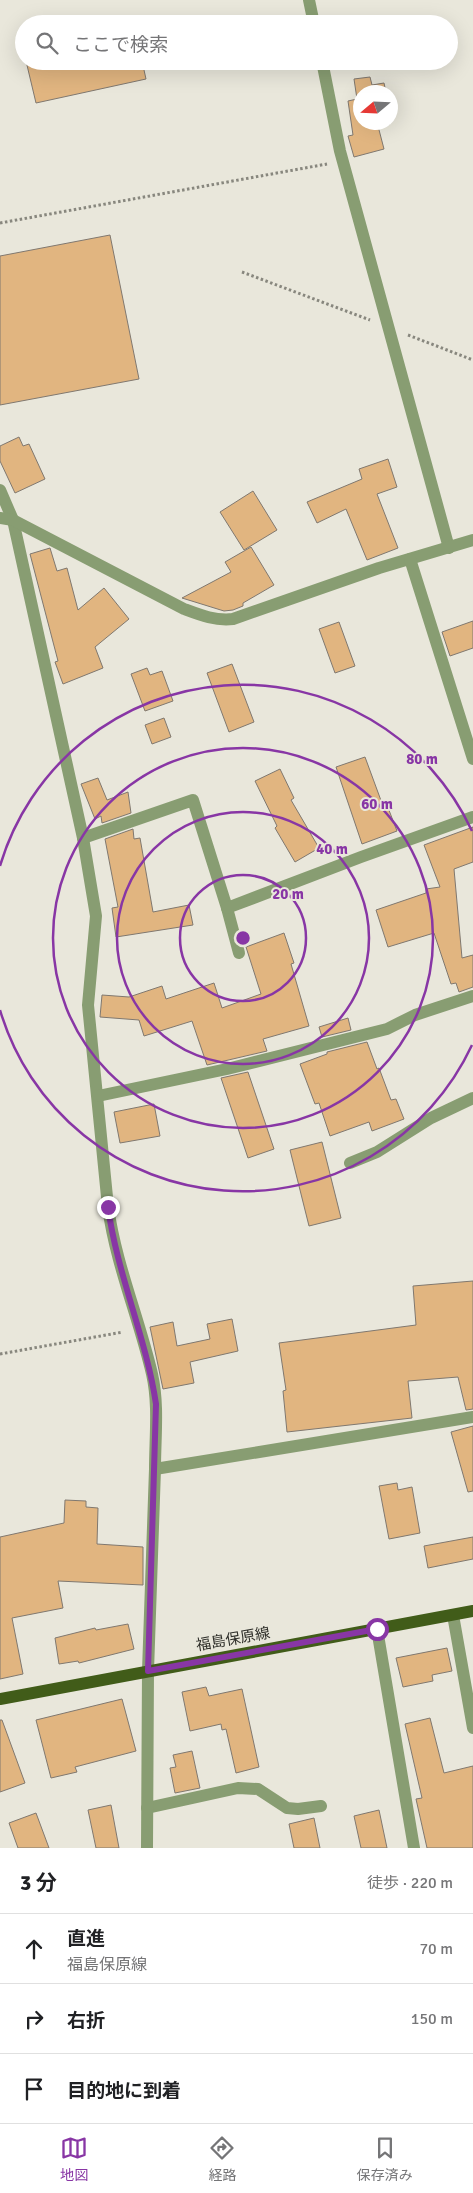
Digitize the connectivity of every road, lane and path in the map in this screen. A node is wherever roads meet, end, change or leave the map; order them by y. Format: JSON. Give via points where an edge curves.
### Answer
{"nodes":[{"id":1,"x":310,"y":0,"type":"edge"},
{"id":2,"x":312,"y":15,"type":"edge"},
{"id":3,"x":324,"y":70,"type":"edge"},
{"id":4,"x":342,"y":161,"type":"junction"},
{"id":5,"x":0,"y":223,"type":"edge"},
{"id":6,"x":242,"y":272,"type":"dead end"},
{"id":7,"x":390,"y":328,"type":"junction"},
{"id":8,"x":473,"y":360,"type":"edge"},
{"id":9,"x":0,"y":490,"type":"edge"},
{"id":10,"x":6,"y":519,"type":"edge"},
{"id":11,"x":473,"y":540,"type":"edge"},
{"id":12,"x":449,"y":548,"type":"junction"},
{"id":13,"x":410,"y":560,"type":"junction"},
{"id":14,"x":473,"y":759,"type":"edge"},
{"id":15,"x":473,"y":817,"type":"edge"},
{"id":16,"x":83,"y":838,"type":"junction"},
{"id":17,"x":227,"y":908,"type":"junction"},
{"id":18,"x":239,"y":953,"type":"dead end"},
{"id":19,"x":473,"y":996,"type":"edge"},
{"id":20,"x":98,"y":1096,"type":"junction"},
{"id":21,"x":473,"y":1098,"type":"edge"},
{"id":22,"x":350,"y":1163,"type":"dead end"},
{"id":23,"x":138,"y":1329,"type":"junction"},
{"id":24,"x":0,"y":1354,"type":"edge"},
{"id":25,"x":473,"y":1417,"type":"edge"},
{"id":26,"x":154,"y":1469,"type":"junction"},
{"id":27,"x":473,"y":1611,"type":"edge"},
{"id":28,"x":453,"y":1615,"type":"junction"},
{"id":29,"x":377,"y":1629,"type":"junction"},
{"id":30,"x":148,"y":1671,"type":"junction"},
{"id":31,"x":0,"y":1699,"type":"edge"},
{"id":32,"x":473,"y":1728,"type":"edge"},
{"id":33,"x":321,"y":1806,"type":"dead end"},
{"id":34,"x":147,"y":1808,"type":"junction"},
{"id":35,"x":147,"y":1848,"type":"edge"},
{"id":36,"x":414,"y":1848,"type":"edge"}],
"edges":[{"from":1,"to":2,"type":"street"},
{"from":3,"to":4,"type":"street"},
{"from":4,"to":5,"type":"path"},
{"from":4,"to":7,"type":"street"},
{"from":6,"to":7,"type":"path"},
{"from":7,"to":8,"type":"path"},
{"from":7,"to":12,"type":"street"},
{"from":9,"to":10,"type":"street"},
{"from":10,"to":13,"type":"street","via":[[184,609],[216,619],[233,618]]},
{"from":10,"to":16,"type":"street"},
{"from":11,"to":12,"type":"street"},
{"from":12,"to":13,"type":"street"},
{"from":13,"to":14,"type":"street"},
{"from":15,"to":17,"type":"street"},
{"from":16,"to":17,"type":"street","via":[[193,800]]},
{"from":16,"to":20,"type":"street","via":[[96,916],[88,1005]]},
{"from":17,"to":18,"type":"street"},
{"from":19,"to":20,"type":"street","via":[[388,1029],[227,1070]]},
{"from":20,"to":23,"type":"street","via":[[112,1236]]},
{"from":21,"to":22,"type":"street","via":[[431,1118],[377,1152]]},
{"from":23,"to":24,"type":"path"},
{"from":23,"to":26,"type":"street","via":[[152,1374],[156,1404]]},
{"from":25,"to":26,"type":"street"},
{"from":26,"to":30,"type":"street"},
{"from":27,"to":28,"type":"main road","name":"福島保原線"},
{"from":28,"to":29,"type":"main road","name":"福島保原線"},
{"from":28,"to":32,"type":"street"},
{"from":29,"to":30,"type":"main road","name":"福島保原線"},
{"from":29,"to":36,"type":"street"},
{"from":30,"to":31,"type":"main road","name":"福島保原線"},
{"from":30,"to":34,"type":"street"},
{"from":33,"to":34,"type":"street","via":[[286,1808],[250,1787]]},
{"from":34,"to":35,"type":"street"}]}
